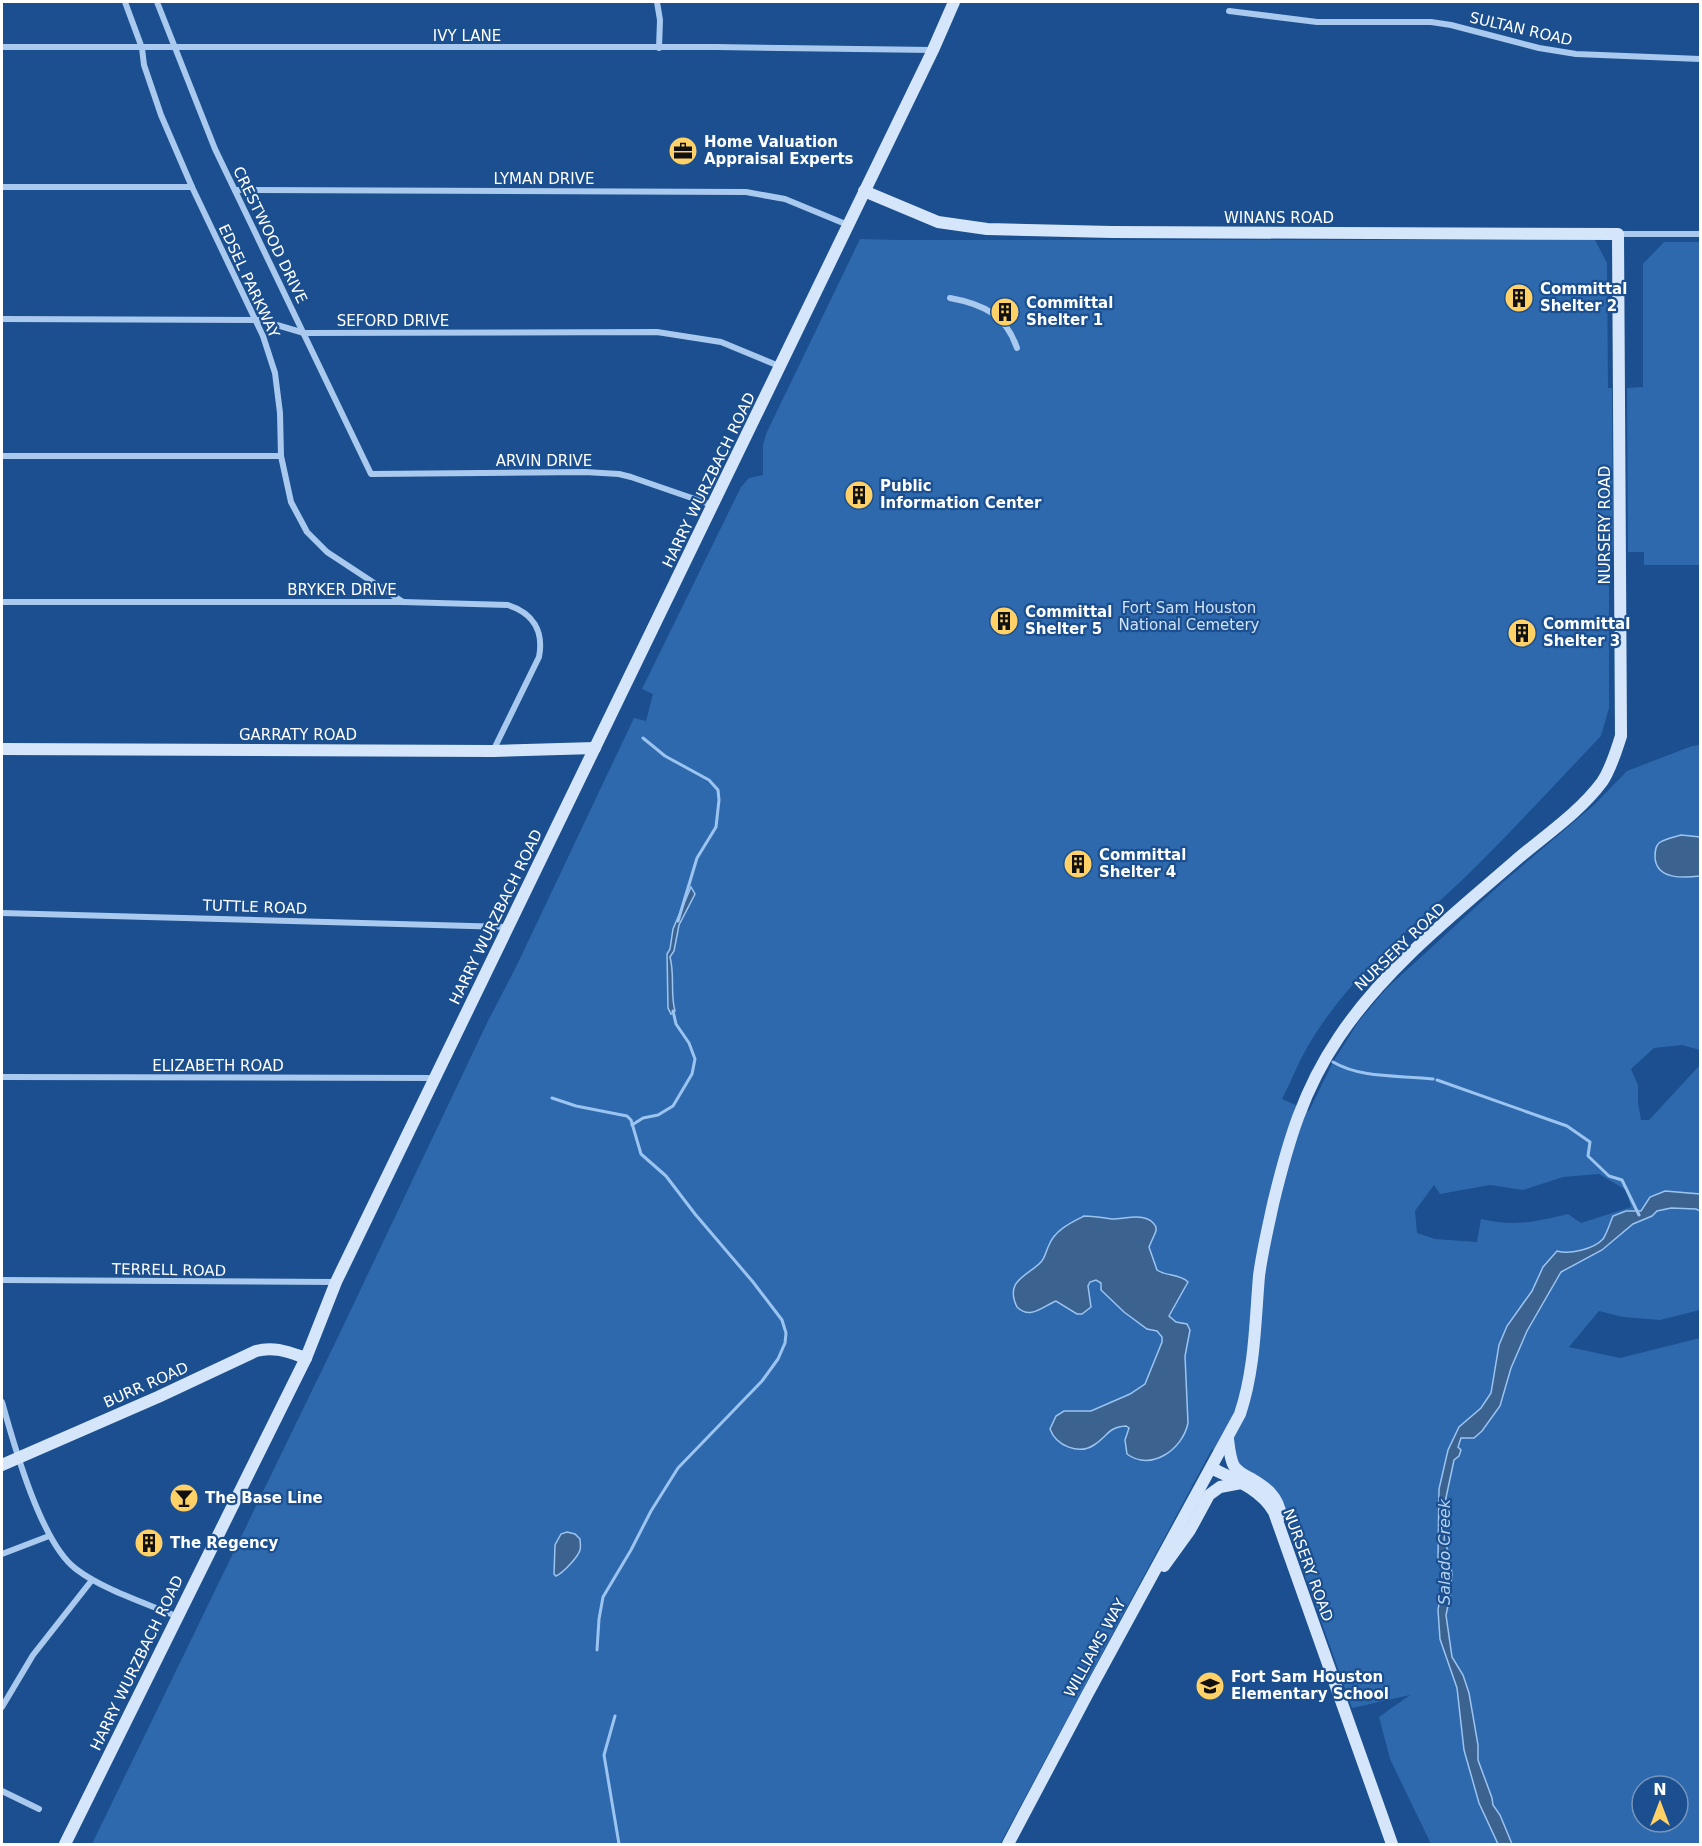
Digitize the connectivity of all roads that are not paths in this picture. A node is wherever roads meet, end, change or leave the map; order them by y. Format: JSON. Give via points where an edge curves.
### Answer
{"nodes":[{"id":1,"x":125,"y":2,"type":"edge"},
{"id":2,"x":157,"y":2,"type":"edge"},
{"id":3,"x":657,"y":2,"type":"edge"},
{"id":4,"x":954,"y":2,"type":"edge"},
{"id":5,"x":1229,"y":11,"type":"dead end"},
{"id":6,"x":2,"y":47,"type":"edge"},
{"id":7,"x":142,"y":48,"type":"junction"},
{"id":8,"x":659,"y":48,"type":"junction"},
{"id":9,"x":175,"y":49,"type":"junction"},
{"id":10,"x":933,"y":50,"type":"junction"},
{"id":11,"x":1701,"y":59,"type":"edge"},
{"id":12,"x":2,"y":186,"type":"edge"},
{"id":13,"x":192,"y":186,"type":"junction"},
{"id":14,"x":235,"y":190,"type":"junction"},
{"id":15,"x":864,"y":191,"type":"junction"},
{"id":16,"x":848,"y":225,"type":"junction"},
{"id":17,"x":1618,"y":234,"type":"junction"},
{"id":18,"x":1701,"y":234,"type":"edge"},
{"id":19,"x":950,"y":298,"type":"dead end"},
{"id":20,"x":2,"y":319,"type":"edge"},
{"id":21,"x":255,"y":320,"type":"junction"},
{"id":22,"x":304,"y":333,"type":"junction"},
{"id":23,"x":1017,"y":348,"type":"dead end"},
{"id":24,"x":780,"y":366,"type":"junction"},
{"id":25,"x":2,"y":456,"type":"edge"},
{"id":26,"x":281,"y":456,"type":"junction"},
{"id":27,"x":371,"y":474,"type":"joint"},
{"id":28,"x":712,"y":506,"type":"junction"},
{"id":29,"x":2,"y":602,"type":"edge"},
{"id":30,"x":403,"y":602,"type":"junction"},
{"id":31,"x":595,"y":748,"type":"junction"},
{"id":32,"x":2,"y":749,"type":"edge"},
{"id":33,"x":493,"y":751,"type":"junction"},
{"id":34,"x":2,"y":913,"type":"edge"},
{"id":35,"x":507,"y":927,"type":"junction"},
{"id":36,"x":2,"y":1077,"type":"edge"},
{"id":37,"x":435,"y":1078,"type":"junction"},
{"id":38,"x":2,"y":1280,"type":"edge"},
{"id":39,"x":336,"y":1282,"type":"junction"},
{"id":40,"x":306,"y":1358,"type":"junction"},
{"id":41,"x":2,"y":1402,"type":"edge"},
{"id":42,"x":1228,"y":1439,"type":"junction"},
{"id":43,"x":18,"y":1458,"type":"junction"},
{"id":44,"x":2,"y":1465,"type":"edge"},
{"id":45,"x":1211,"y":1468,"type":"junction"},
{"id":46,"x":1241,"y":1483,"type":"junction"},
{"id":47,"x":1282,"y":1531,"type":"junction"},
{"id":48,"x":50,"y":1536,"type":"junction"},
{"id":49,"x":2,"y":1554,"type":"edge"},
{"id":50,"x":92,"y":1580,"type":"junction"},
{"id":51,"x":1149,"y":1582,"type":"junction"},
{"id":52,"x":176,"y":1616,"type":"junction"},
{"id":53,"x":2,"y":1707,"type":"edge"},
{"id":54,"x":2,"y":1791,"type":"edge"},
{"id":55,"x":39,"y":1809,"type":"dead end"},
{"id":56,"x":65,"y":1845,"type":"edge"},
{"id":57,"x":1008,"y":1845,"type":"edge"},
{"id":58,"x":1392,"y":1845,"type":"edge"}],
"edges":[{"from":1,"to":7,"type":"street","name":"EDSEL PARKWAY"},
{"from":2,"to":9,"type":"street","name":"CRESTWOOD DRIVE"},
{"from":3,"to":8,"type":"street"},
{"from":4,"to":10,"type":"street","name":"HARRY WURZBACH ROAD"},
{"from":5,"to":11,"type":"street","name":"SULTAN ROAD","via":[[1317,22],[1431,22],[1576,54]]},
{"from":6,"to":7,"type":"street","name":"IVY LANE"},
{"from":7,"to":9,"type":"street","name":"IVY LANE"},
{"from":7,"to":13,"type":"street","name":"EDSEL PARKWAY","via":[[160,115]]},
{"from":8,"to":9,"type":"street","name":"IVY LANE"},
{"from":8,"to":10,"type":"street","name":"IVY LANE"},
{"from":9,"to":14,"type":"street","name":"CRESTWOOD DRIVE"},
{"from":10,"to":15,"type":"street","name":"HARRY WURZBACH ROAD"},
{"from":12,"to":13,"type":"street"},
{"from":13,"to":21,"type":"street","name":"EDSEL PARKWAY"},
{"from":14,"to":16,"type":"street","name":"LYMAN DRIVE","via":[[746,192],[785,199]]},
{"from":14,"to":22,"type":"street","name":"CRESTWOOD DRIVE"},
{"from":15,"to":16,"type":"street","name":"HARRY WURZBACH ROAD"},
{"from":15,"to":17,"type":"street","name":"WINANS ROAD","via":[[938,222],[987,229]]},
{"from":16,"to":24,"type":"street","name":"HARRY WURZBACH ROAD"},
{"from":17,"to":18,"type":"street","name":"WINANS ROAD"},
{"from":17,"to":42,"type":"street","name":"NURSERY ROAD","via":[[1618,746],[1589,799],[1375,988],[1316,1075],[1297,1115],[1283,1160],[1260,1273],[1250,1378]]},
{"from":19,"to":23,"type":"street","via":[[978,304],[991,312],[1009,330]]},
{"from":20,"to":21,"type":"street","name":"SEFORD DRIVE"},
{"from":21,"to":22,"type":"street","name":"SEFORD DRIVE"},
{"from":21,"to":26,"type":"street","name":"EDSEL PARKWAY","via":[[275,373]]},
{"from":22,"to":24,"type":"street","name":"SEFORD DRIVE","via":[[657,332],[721,342]]},
{"from":22,"to":27,"type":"street","name":"CRESTWOOD DRIVE"},
{"from":24,"to":28,"type":"street","name":"HARRY WURZBACH ROAD"},
{"from":25,"to":26,"type":"street"},
{"from":26,"to":30,"type":"street","name":"EDSEL PARKWAY","via":[[291,502],[307,532],[327,552]]},
{"from":27,"to":28,"type":"street","name":"ARVIN DRIVE","via":[[619,474]]},
{"from":28,"to":31,"type":"street","name":"HARRY WURZBACH ROAD"},
{"from":29,"to":30,"type":"street","name":"BRYKER DRIVE"},
{"from":30,"to":33,"type":"street","name":"BRYKER DRIVE","via":[[508,604],[533,619],[542,646],[539,657]]},
{"from":31,"to":33,"type":"street","name":"GARRATY ROAD"},
{"from":31,"to":35,"type":"street","name":"HARRY WURZBACH ROAD"},
{"from":32,"to":33,"type":"street","name":"GARRATY ROAD"},
{"from":34,"to":35,"type":"street","name":"TUTTLE ROAD"},
{"from":35,"to":37,"type":"street","name":"HARRY WURZBACH ROAD"},
{"from":36,"to":37,"type":"street","name":"ELIZABETH ROAD"},
{"from":37,"to":39,"type":"street","name":"HARRY WURZBACH ROAD"},
{"from":38,"to":39,"type":"street","name":"TERRELL ROAD"},
{"from":39,"to":40,"type":"street","name":"HARRY WURZBACH ROAD"},
{"from":40,"to":43,"type":"street","name":"BURR ROAD","via":[[277,1349],[256,1351]]},
{"from":40,"to":52,"type":"street","name":"HARRY WURZBACH ROAD"},
{"from":41,"to":43,"type":"street"},
{"from":42,"to":45,"type":"street","name":"NURSERY ROAD"},
{"from":42,"to":47,"type":"street","via":[[1236,1468],[1278,1501]]},
{"from":43,"to":44,"type":"street","name":"BURR ROAD"},
{"from":43,"to":48,"type":"street"},
{"from":45,"to":46,"type":"street","name":"NURSERY ROAD"},
{"from":45,"to":51,"type":"street","name":"WILLIAMS WAY"},
{"from":46,"to":47,"type":"street","name":"NURSERY ROAD","via":[[1264,1498]]},
{"from":46,"to":51,"type":"street","via":[[1220,1487],[1209,1495],[1180,1546]]},
{"from":47,"to":58,"type":"street","name":"NURSERY ROAD"},
{"from":48,"to":49,"type":"street"},
{"from":48,"to":50,"type":"street","via":[[63,1557]]},
{"from":50,"to":52,"type":"street"},
{"from":50,"to":53,"type":"street","via":[[33,1655]]},
{"from":51,"to":57,"type":"street","name":"WILLIAMS WAY"},
{"from":52,"to":56,"type":"street","name":"HARRY WURZBACH ROAD"},
{"from":54,"to":55,"type":"street"}]}
